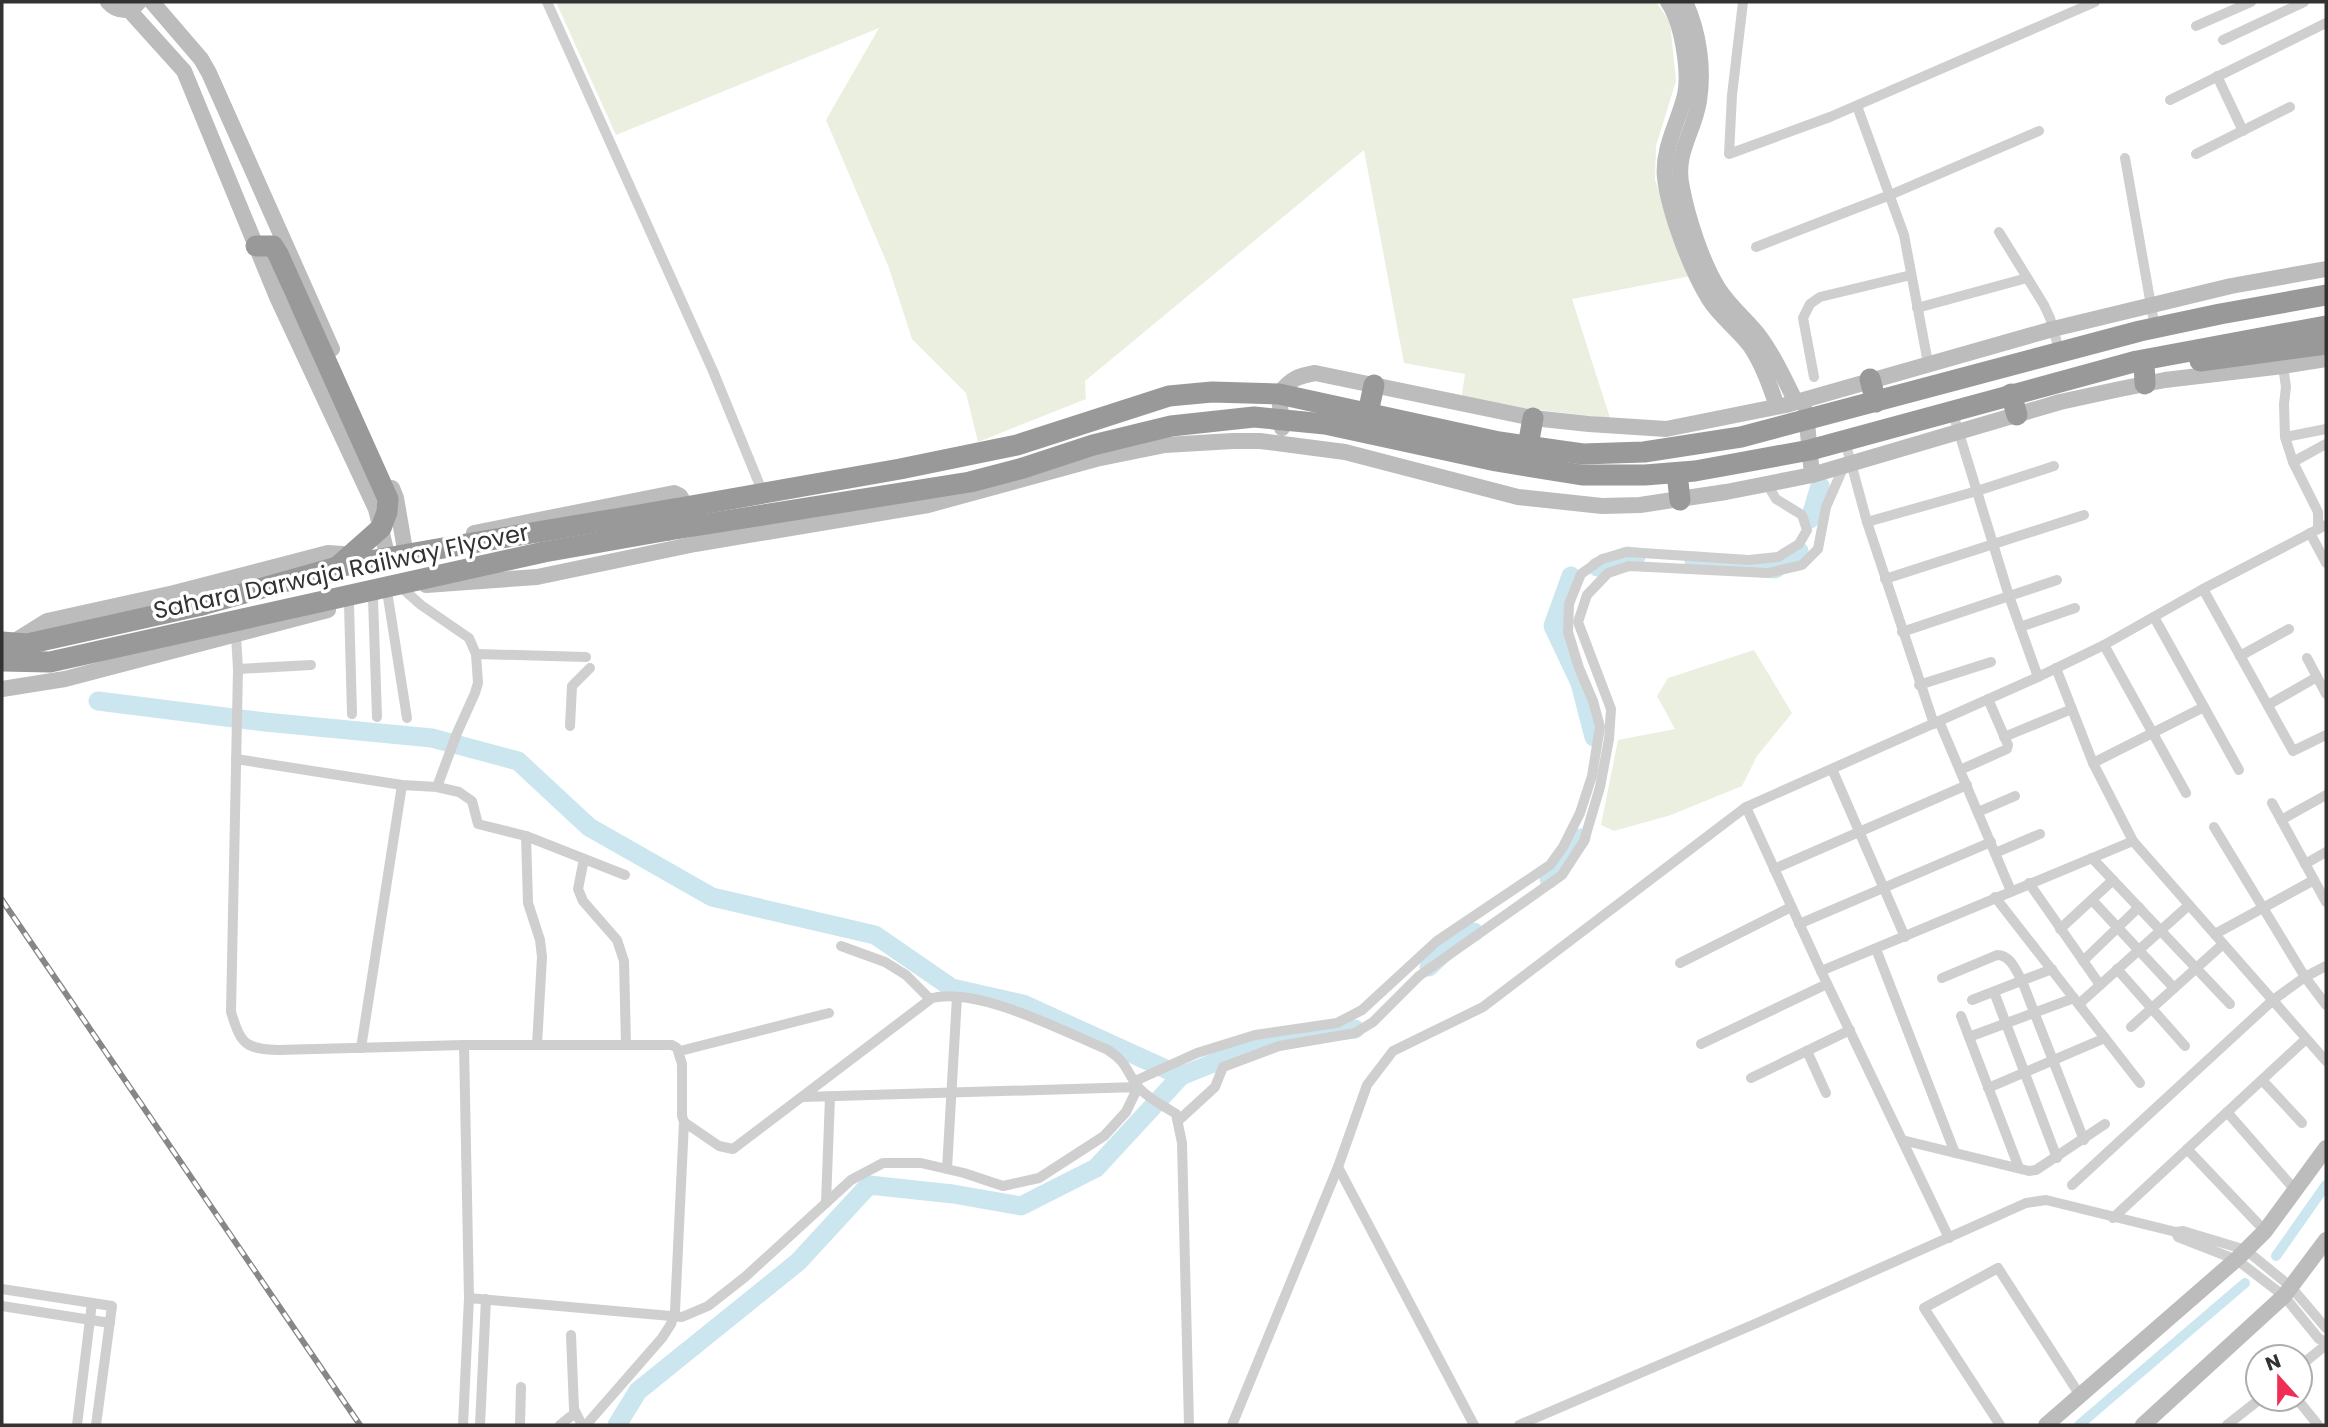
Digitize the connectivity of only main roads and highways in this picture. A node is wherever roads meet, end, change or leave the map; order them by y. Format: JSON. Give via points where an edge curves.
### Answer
{"nodes":[{"id":1,"x":256,"y":246,"type":"road end"},
{"id":2,"x":2326,"y":282,"type":"edge"},
{"id":3,"x":2326,"y":295,"type":"edge"},
{"id":4,"x":2210,"y":316,"type":"junction"},
{"id":5,"x":2326,"y":326,"type":"edge"},
{"id":6,"x":2326,"y":344,"type":"edge"},
{"id":7,"x":2140,"y":361,"type":"junction"},
{"id":8,"x":1870,"y":379,"type":"road end"},
{"id":9,"x":2145,"y":384,"type":"road end"},
{"id":10,"x":1374,"y":386,"type":"road end"},
{"id":11,"x":2011,"y":394,"type":"junction"},
{"id":12,"x":1876,"y":402,"type":"junction"},
{"id":13,"x":1368,"y":413,"type":"junction"},
{"id":14,"x":2017,"y":415,"type":"road end"},
{"id":15,"x":1534,"y":418,"type":"road end"},
{"id":16,"x":1528,"y":446,"type":"junction"},
{"id":17,"x":1677,"y":473,"type":"junction"},
{"id":18,"x":1680,"y":500,"type":"road end"},
{"id":19,"x":687,"y":521,"type":"junction"},
{"id":20,"x":337,"y":567,"type":"junction"},
{"id":21,"x":10,"y":640,"type":"edge"},
{"id":22,"x":2,"y":662,"type":"edge"}],
"edges":[{"from":1,"to":20,"type":"highway","bridge":true,"via":[[273,246],[278,254],[388,499],[380,544]]},
{"from":2,"to":4,"type":"highway","via":[[2200,307]]},
{"from":3,"to":4,"type":"highway"},
{"from":4,"to":12,"type":"highway"},
{"from":5,"to":7,"type":"highway"},
{"from":6,"to":7,"type":"highway","via":[[2229,358],[2156,364]]},
{"from":7,"to":9,"type":"highway"},
{"from":7,"to":11,"type":"highway"},
{"from":8,"to":12,"type":"highway"},
{"from":10,"to":13,"type":"highway"},
{"from":11,"to":14,"type":"highway"},
{"from":11,"to":17,"type":"highway","via":[[1810,450]]},
{"from":12,"to":16,"type":"highway","via":[[1803,408],[1741,437],[1682,436],[1644,452],[1583,454]]},
{"from":13,"to":16,"type":"highway"},
{"from":13,"to":19,"type":"highway","via":[[1279,394],[1168,396],[1017,445],[763,493]]},
{"from":15,"to":16,"type":"highway"},
{"from":17,"to":18,"type":"highway"},
{"from":17,"to":19,"type":"highway","via":[[1582,475],[1325,425],[1254,417],[1171,426],[1093,444],[970,482]]},
{"from":19,"to":20,"type":"highway","name":"Sahara Darwaja Railway Flyover","bridge":true,"via":[[471,541]]},
{"from":19,"to":22,"type":"highway","name":"Sahara Darwaja Railway Flyover","bridge":true,"via":[[669,530],[544,552],[50,662]]},
{"from":20,"to":21,"type":"highway","name":"Sahara Darwaja Railway Flyover","bridge":true,"via":[[135,620],[27,644]]}]}
